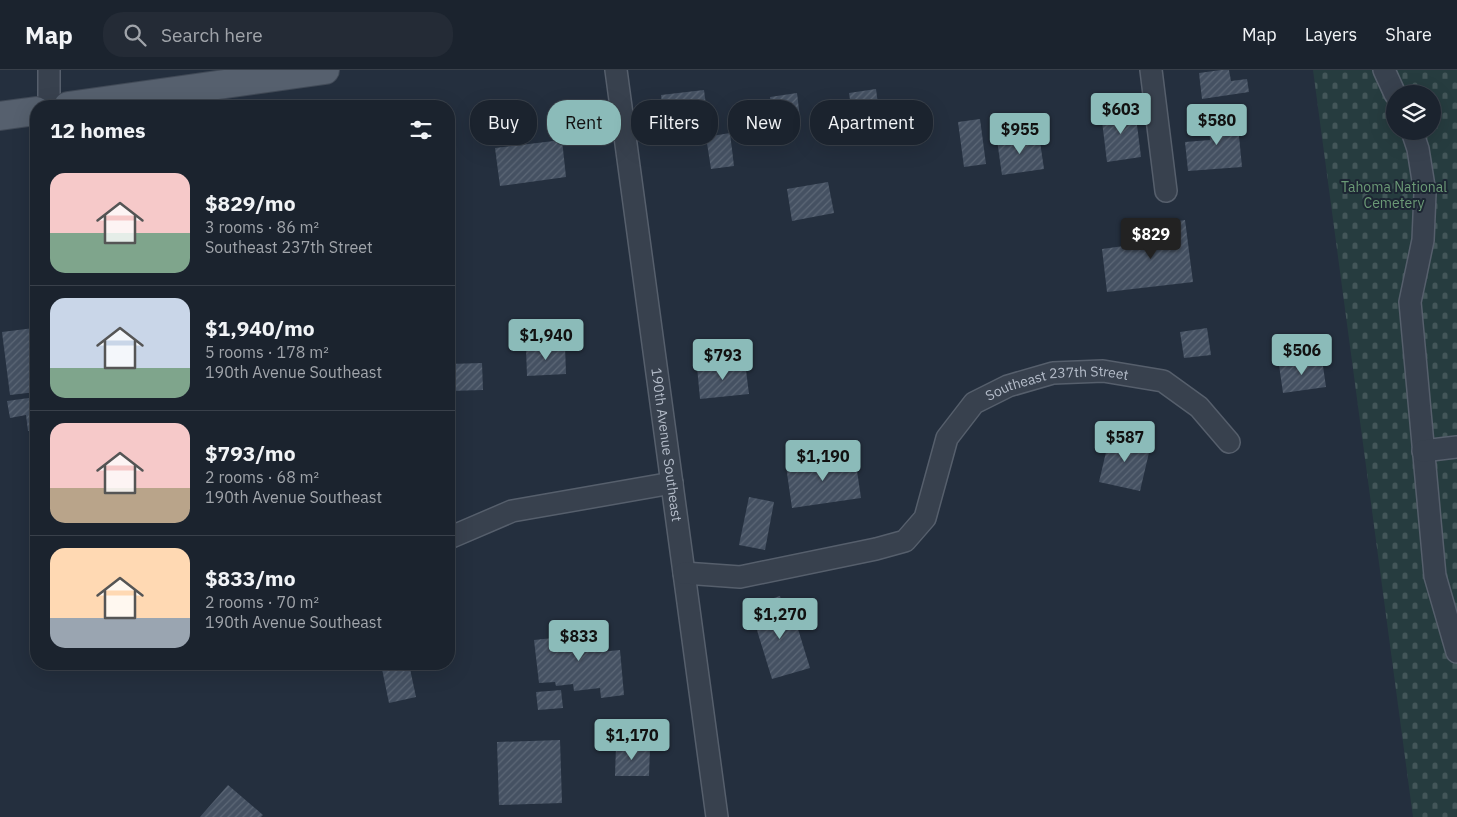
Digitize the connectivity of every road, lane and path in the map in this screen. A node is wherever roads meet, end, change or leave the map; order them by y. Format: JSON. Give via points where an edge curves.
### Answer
{"nodes":[{"id":1,"x":50,"y":70,"type":"edge"},
{"id":2,"x":325,"y":70,"type":"edge"},
{"id":3,"x":616,"y":70,"type":"edge"},
{"id":4,"x":1151,"y":70,"type":"edge"},
{"id":5,"x":1384,"y":70,"type":"edge"},
{"id":6,"x":1391,"y":85,"type":"edge"},
{"id":7,"x":49,"y":100,"type":"edge"},
{"id":8,"x":111,"y":100,"type":"edge"},
{"id":9,"x":30,"y":112,"type":"edge"},
{"id":10,"x":0,"y":116,"type":"edge"},
{"id":11,"x":1415,"y":140,"type":"edge"},
{"id":12,"x":1166,"y":191,"type":"dead end"},
{"id":13,"x":1228,"y":442,"type":"dead end"},
{"id":14,"x":1457,"y":448,"type":"edge"},
{"id":15,"x":1424,"y":451,"type":"junction"},
{"id":16,"x":672,"y":483,"type":"junction"},
{"id":17,"x":455,"y":535,"type":"edge"},
{"id":18,"x":684,"y":573,"type":"junction"},
{"id":19,"x":1457,"y":652,"type":"edge"},
{"id":20,"x":717,"y":817,"type":"edge"}],
"edges":[{"from":1,"to":7,"type":"street"},
{"from":2,"to":8,"type":"main road"},
{"from":3,"to":16,"type":"street","name":"190th Avenue Southeast"},
{"from":4,"to":12,"type":"street"},
{"from":5,"to":6,"type":"street"},
{"from":9,"to":10,"type":"main road"},
{"from":11,"to":15,"type":"street","via":[[1425,193],[1423,240],[1410,302]]},
{"from":13,"to":18,"type":"street","name":"Southeast 237th Street","via":[[1199,407],[1163,381],[1103,371],[1053,374],[1008,386],[974,403],[947,438],[925,518],[905,541],[740,577]]},
{"from":14,"to":15,"type":"street"},
{"from":15,"to":19,"type":"street","via":[[1435,576]]},
{"from":16,"to":17,"type":"street","via":[[512,511]]},
{"from":16,"to":18,"type":"street","name":"190th Avenue Southeast"},
{"from":18,"to":20,"type":"street","name":"190th Avenue Southeast"}]}
